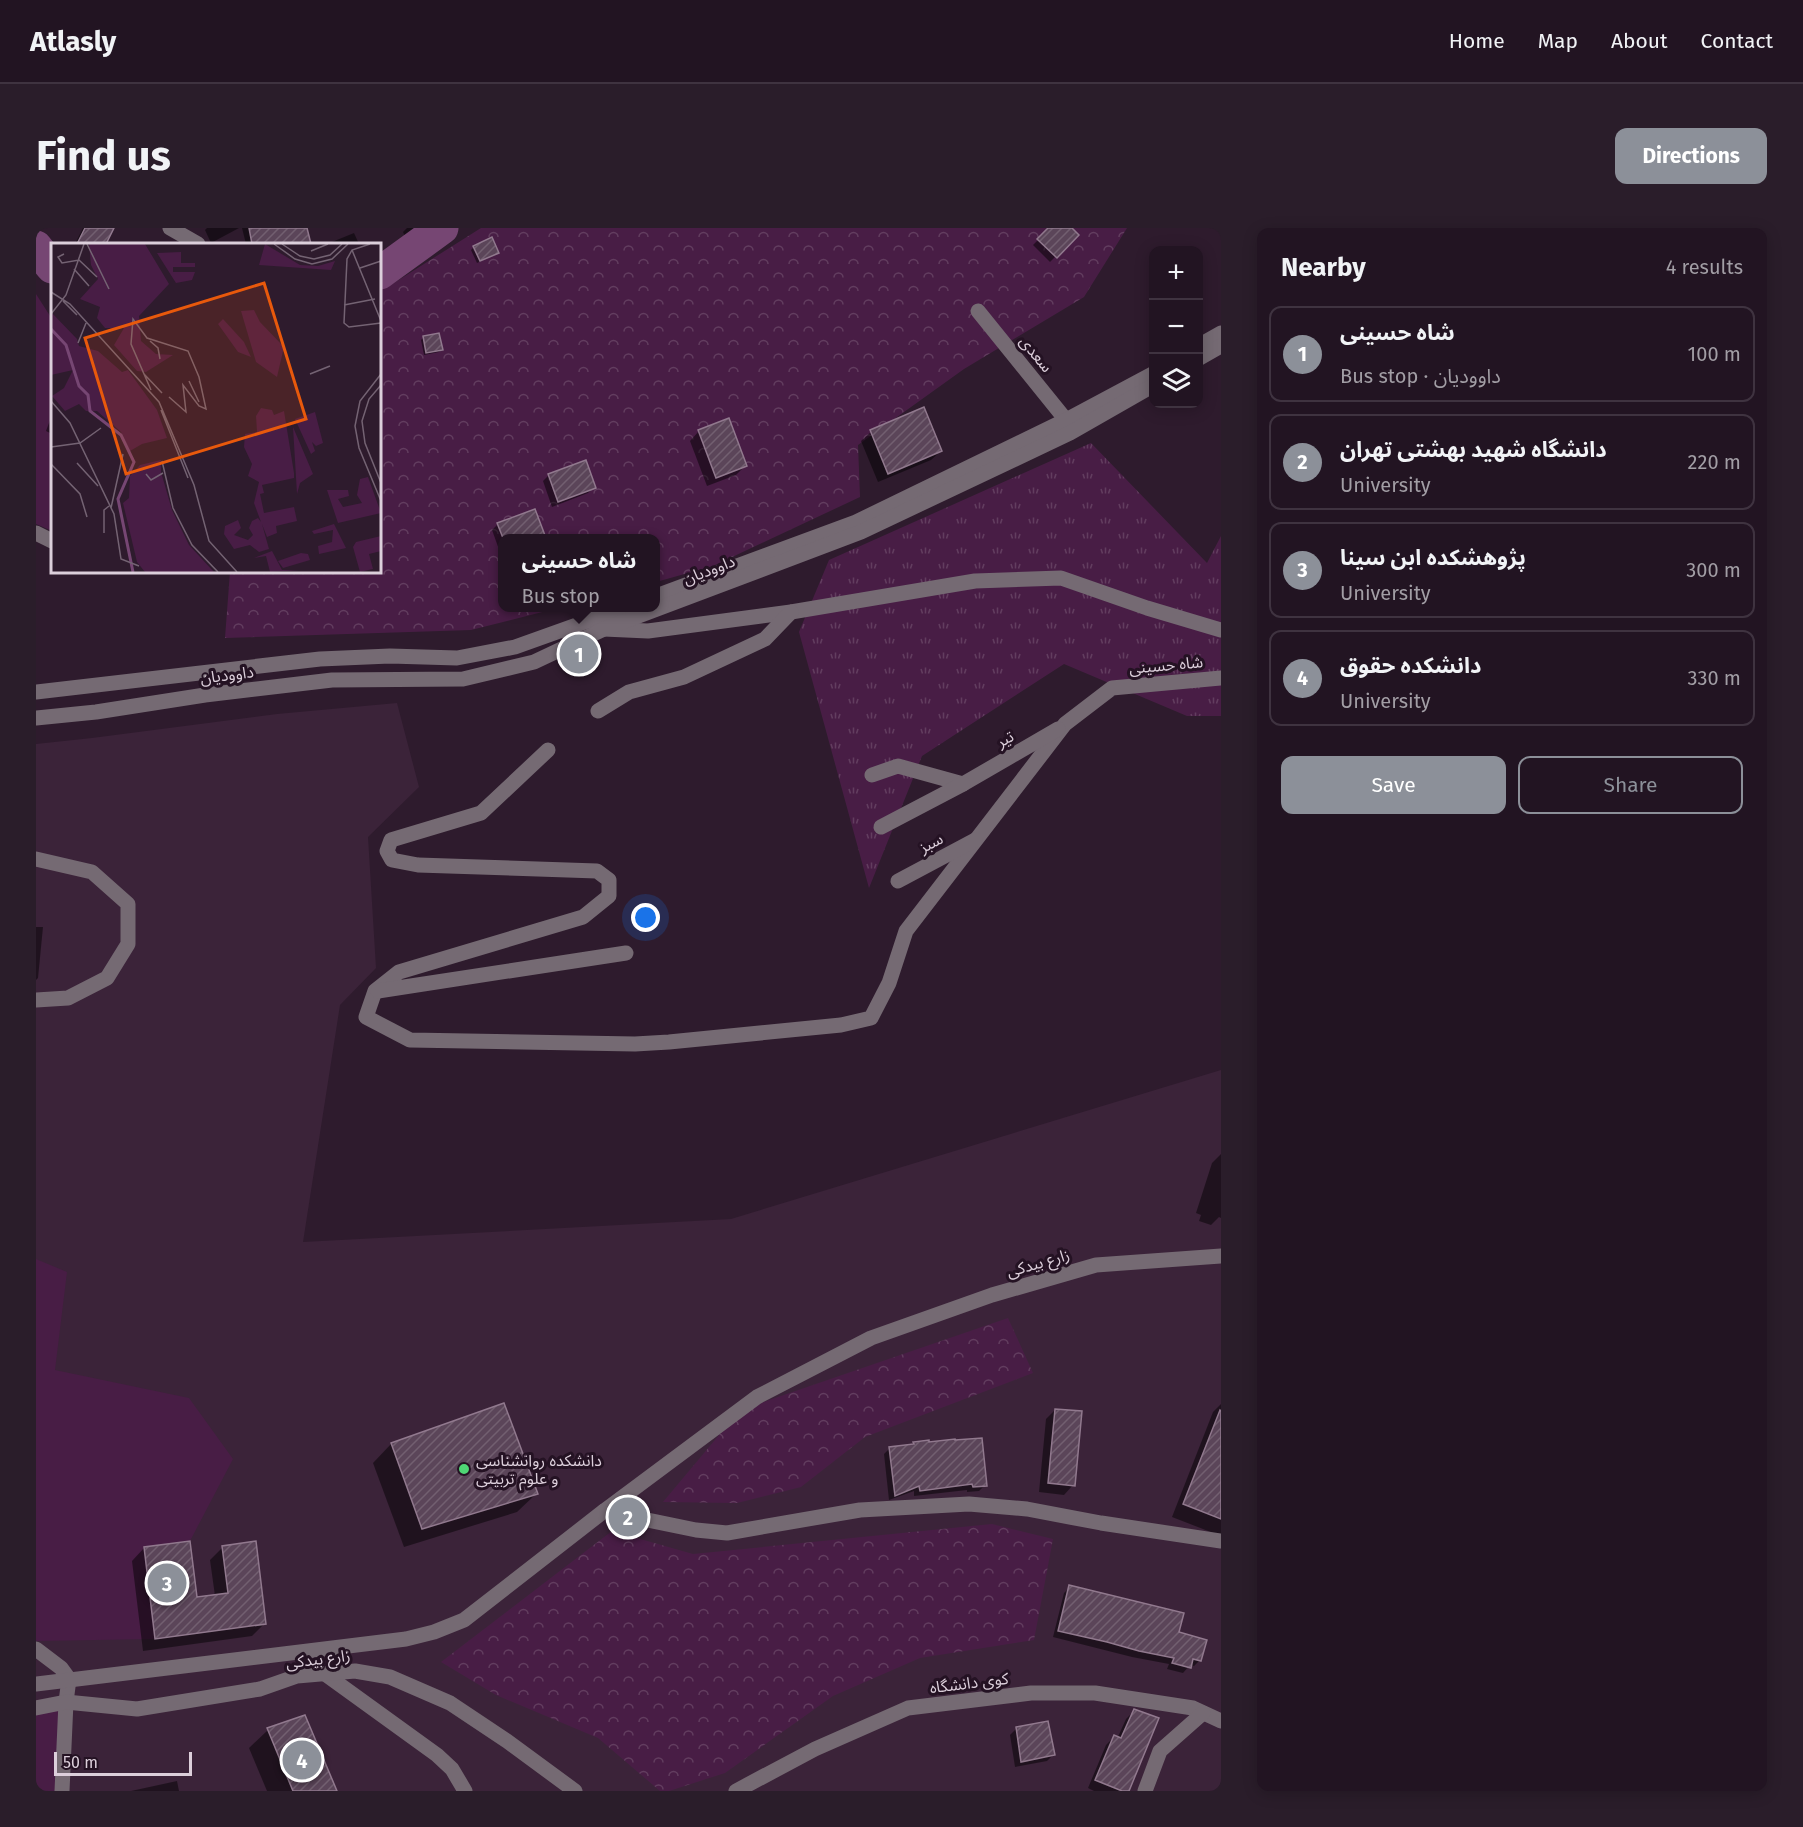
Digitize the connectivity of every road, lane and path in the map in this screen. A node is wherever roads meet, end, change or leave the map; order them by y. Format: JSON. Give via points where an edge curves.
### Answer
{"nodes":[{"id":1,"x":170,"y":228,"type":"edge"},
{"id":2,"x":196,"y":243,"type":"edge"},
{"id":3,"x":978,"y":311,"type":"dead end"},
{"id":4,"x":1221,"y":333,"type":"edge"},
{"id":5,"x":1203,"y":343,"type":"edge"},
{"id":6,"x":1221,"y":346,"type":"edge"},
{"id":7,"x":1203,"y":356,"type":"edge"},
{"id":8,"x":1149,"y":376,"type":"edge"},
{"id":9,"x":1149,"y":388,"type":"edge"},
{"id":10,"x":1066,"y":420,"type":"junction"},
{"id":11,"x":36,"y":533,"type":"edge"},
{"id":12,"x":51,"y":540,"type":"edge"},
{"id":13,"x":660,"y":595,"type":"edge"},
{"id":14,"x":660,"y":602,"type":"edge"},
{"id":15,"x":618,"y":612,"type":"edge"},
{"id":16,"x":632,"y":612,"type":"edge"},
{"id":17,"x":791,"y":612,"type":"junction"},
{"id":18,"x":600,"y":623,"type":"junction"},
{"id":19,"x":1221,"y":630,"type":"edge"},
{"id":20,"x":1221,"y":678,"type":"edge"},
{"id":21,"x":36,"y":692,"type":"edge"},
{"id":22,"x":598,"y":711,"type":"dead end"},
{"id":23,"x":36,"y":718,"type":"edge"},
{"id":24,"x":1065,"y":724,"type":"junction"},
{"id":25,"x":548,"y":750,"type":"dead end"},
{"id":26,"x":872,"y":775,"type":"dead end"},
{"id":27,"x":963,"y":784,"type":"junction"},
{"id":28,"x":881,"y":827,"type":"dead end"},
{"id":29,"x":980,"y":837,"type":"junction"},
{"id":30,"x":36,"y":859,"type":"edge"},
{"id":31,"x":898,"y":881,"type":"dead end"},
{"id":32,"x":626,"y":952,"type":"dead end"},
{"id":33,"x":375,"y":991,"type":"junction"},
{"id":34,"x":36,"y":1000,"type":"edge"},
{"id":35,"x":1221,"y":1256,"type":"edge"},
{"id":36,"x":604,"y":1511,"type":"junction"},
{"id":37,"x":1221,"y":1541,"type":"edge"},
{"id":38,"x":36,"y":1649,"type":"edge"},
{"id":39,"x":325,"y":1674,"type":"junction"},
{"id":40,"x":69,"y":1679,"type":"junction"},
{"id":41,"x":36,"y":1684,"type":"edge"},
{"id":42,"x":66,"y":1702,"type":"junction"},
{"id":43,"x":36,"y":1707,"type":"edge"},
{"id":44,"x":1203,"y":1713,"type":"junction"},
{"id":45,"x":1221,"y":1721,"type":"edge"},
{"id":46,"x":62,"y":1791,"type":"edge"},
{"id":47,"x":465,"y":1791,"type":"edge"},
{"id":48,"x":575,"y":1791,"type":"edge"},
{"id":49,"x":736,"y":1791,"type":"edge"},
{"id":50,"x":1145,"y":1791,"type":"edge"}],
"edges":[{"from":1,"to":2,"type":"street"},
{"from":3,"to":10,"type":"street","name":"سعدی"},
{"from":4,"to":5,"type":"street"},
{"from":6,"to":7,"type":"street"},
{"from":8,"to":10,"type":"street","name":"داوودیان"},
{"from":9,"to":14,"type":"street","name":"داوودیان","via":[[1070,433],[861,532]]},
{"from":10,"to":13,"type":"street","name":"داوودیان","via":[[856,522]]},
{"from":11,"to":12,"type":"street"},
{"from":15,"to":18,"type":"street","name":"داوودیان"},
{"from":16,"to":18,"type":"street","name":"داوودیان"},
{"from":17,"to":18,"type":"street","via":[[648,631]]},
{"from":17,"to":19,"type":"street","via":[[975,581],[1061,578]]},
{"from":17,"to":22,"type":"street","via":[[765,639],[684,677],[629,692]]},
{"from":18,"to":21,"type":"street","name":"داوودیان","via":[[515,647],[457,658],[320,659]]},
{"from":18,"to":23,"type":"street","name":"داوودیان","via":[[534,662],[463,679],[332,680]]},
{"from":20,"to":24,"type":"street","name":"شاه حسینی","via":[[1112,688]]},
{"from":24,"to":27,"type":"street","name":"تیر"},
{"from":24,"to":29,"type":"street","name":"شاه حسینی"},
{"from":25,"to":33,"type":"street","via":[[481,813],[391,840],[387,851],[393,860],[418,865],[597,871],[609,880],[609,896],[583,917],[399,972]]},
{"from":26,"to":27,"type":"street","via":[[898,766]]},
{"from":27,"to":28,"type":"street","name":"تیر"},
{"from":29,"to":31,"type":"street","name":"سبز"},
{"from":29,"to":33,"type":"street","name":"شاه حسینی","via":[[906,931],[889,983],[871,1018],[841,1025],[657,1043],[410,1040],[366,1017]]},
{"from":30,"to":34,"type":"street","via":[[92,872],[128,904],[128,944],[107,978],[68,998]]},
{"from":32,"to":33,"type":"street"},
{"from":35,"to":36,"type":"street","name":"زارع بیدکی","via":[[1096,1265],[993,1295],[871,1338],[757,1397]]},
{"from":36,"to":37,"type":"street","via":[[727,1533],[860,1510],[969,1504],[1027,1509]]},
{"from":36,"to":40,"type":"street","name":"زارع بیدکی","via":[[464,1620],[434,1632],[406,1639]]},
{"from":38,"to":40,"type":"street"},
{"from":39,"to":42,"type":"street","name":"زارع بیدکی","via":[[297,1676],[260,1689],[137,1710]]},
{"from":39,"to":47,"type":"street","via":[[437,1755],[452,1769]]},
{"from":39,"to":48,"type":"street","name":"زارع بیدکی","via":[[355,1671],[390,1677],[450,1703]]},
{"from":40,"to":41,"type":"street","name":"زارع بیدکی"},
{"from":40,"to":42,"type":"street"},
{"from":42,"to":43,"type":"street","name":"زارع بیدکی"},
{"from":42,"to":46,"type":"street"},
{"from":44,"to":45,"type":"street","name":"کوی دانشگاه"},
{"from":44,"to":49,"type":"street","name":"کوی دانشگاه","via":[[1193,1708],[1095,1693],[1031,1693],[908,1708],[815,1749]]},
{"from":44,"to":50,"type":"street","via":[[1160,1751]]}]}
